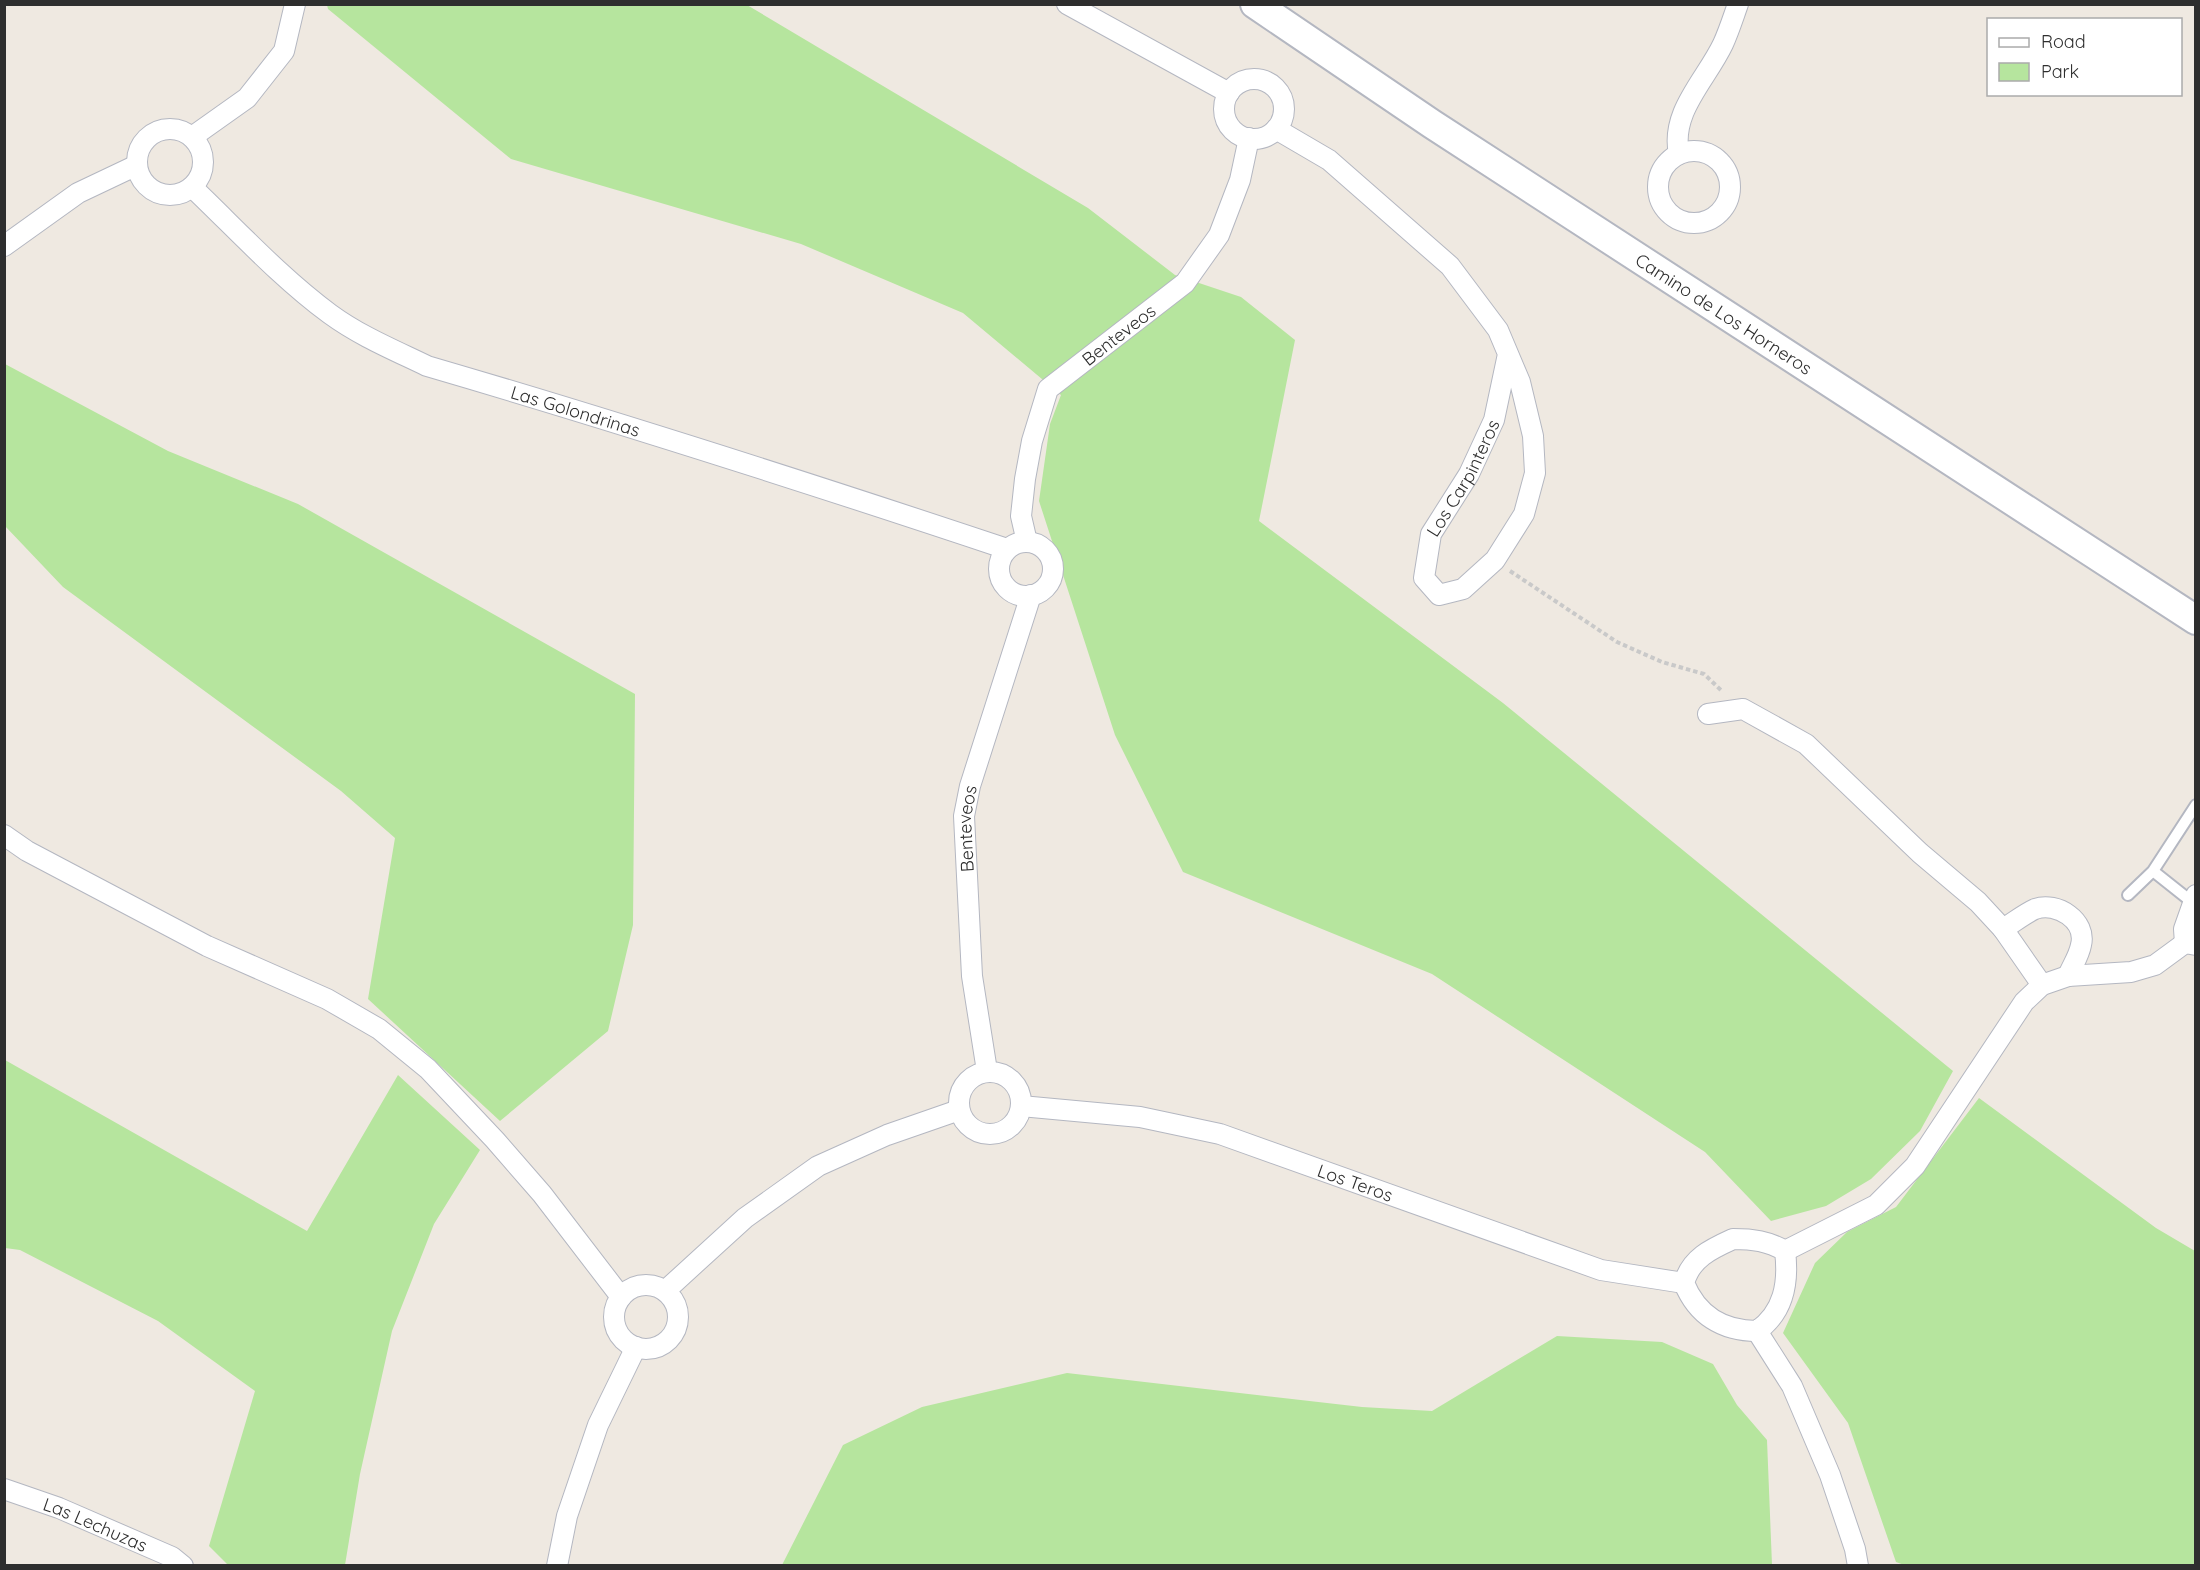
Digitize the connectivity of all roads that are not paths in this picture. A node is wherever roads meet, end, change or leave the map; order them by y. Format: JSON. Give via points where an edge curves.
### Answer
{"nodes":[{"id":1,"x":295,"y":4,"type":"edge"},
{"id":2,"x":1068,"y":4,"type":"edge"},
{"id":3,"x":1255,"y":4,"type":"edge"},
{"id":4,"x":1738,"y":4,"type":"edge"},
{"id":5,"x":1229,"y":93,"type":"junction"},
{"id":6,"x":1276,"y":129,"type":"junction"},
{"id":7,"x":192,"y":137,"type":"junction"},
{"id":8,"x":1249,"y":138,"type":"junction"},
{"id":9,"x":1678,"y":154,"type":"dead end"},
{"id":10,"x":137,"y":165,"type":"junction"},
{"id":11,"x":192,"y":187,"type":"junction"},
{"id":12,"x":4,"y":246,"type":"edge"},
{"id":13,"x":1508,"y":354,"type":"junction"},
{"id":14,"x":1027,"y":542,"type":"junction"},
{"id":15,"x":1007,"y":549,"type":"junction"},
{"id":16,"x":1031,"y":595,"type":"junction"},
{"id":17,"x":2196,"y":620,"type":"edge"},
{"id":18,"x":1708,"y":714,"type":"dead end"},
{"id":19,"x":2196,"y":805,"type":"edge"},
{"id":20,"x":4,"y":835,"type":"edge"},
{"id":21,"x":2152,"y":871,"type":"junction"},
{"id":22,"x":2128,"y":895,"type":"dead end"},
{"id":23,"x":2194,"y":898,"type":"edge"},
{"id":24,"x":2003,"y":929,"type":"junction"},
{"id":25,"x":2190,"y":944,"type":"edge"},
{"id":26,"x":2068,"y":976,"type":"junction"},
{"id":27,"x":2042,"y":985,"type":"junction"},
{"id":28,"x":987,"y":1071,"type":"junction"},
{"id":29,"x":1021,"y":1106,"type":"junction"},
{"id":30,"x":959,"y":1110,"type":"junction"},
{"id":31,"x":1785,"y":1251,"type":"junction"},
{"id":32,"x":1684,"y":1283,"type":"junction"},
{"id":33,"x":665,"y":1291,"type":"junction"},
{"id":34,"x":621,"y":1297,"type":"junction"},
{"id":35,"x":1757,"y":1331,"type":"junction"},
{"id":36,"x":636,"y":1347,"type":"junction"},
{"id":37,"x":4,"y":1489,"type":"edge"},
{"id":38,"x":183,"y":1566,"type":"edge"},
{"id":39,"x":557,"y":1566,"type":"edge"},
{"id":40,"x":1858,"y":1566,"type":"edge"}],
"edges":[{"from":1,"to":7,"type":"street","via":[[284,51],[247,98]]},
{"from":2,"to":5,"type":"street"},
{"from":3,"to":17,"type":"street","name":"Camino de Los Horneros","via":[[1432,124]]},
{"from":4,"to":9,"type":"street","via":[[1722,45],[1683,110],[1675,138]]},
{"from":5,"to":6,"type":"street","via":[[1244,80],[1264,80],[1272,85],[1279,92],[1284,111]]},
{"from":5,"to":8,"type":"street","via":[[1227,121],[1240,135]]},
{"from":6,"to":8,"type":"street","via":[[1259,138]]},
{"from":6,"to":13,"type":"street","name":"Los Carpinteros","via":[[1329,160],[1450,266],[1498,330]]},
{"from":7,"to":10,"type":"street","via":[[172,128],[151,135],[142,143]]},
{"from":7,"to":11,"type":"street","via":[[200,146],[203,167]]},
{"from":8,"to":14,"type":"street","name":"Benteveos","via":[[1240,180],[1219,235],[1185,283],[1048,389],[1025,479],[1021,516]]},
{"from":10,"to":11,"type":"street","via":[[146,184],[163,195]]},
{"from":10,"to":12,"type":"street","via":[[78,194]]},
{"from":11,"to":15,"type":"street","name":"Las Golondrinas","via":[[292,284],[331,315],[427,366],[825,487]]},
{"from":13,"to":13,"type":"street","name":"Los Carpinteros","via":[[1494,420],[1469,474],[1431,534],[1424,578],[1439,595],[1463,589],[1495,560],[1524,514],[1535,473],[1530,426],[1520,382]]},
{"from":14,"to":15,"type":"street"},
{"from":14,"to":16,"type":"street","name":"Benteveos","via":[[1042,548],[1052,562],[1050,579],[1040,592]]},
{"from":15,"to":16,"type":"street","via":[[999,564],[1002,581],[1014,593]]},
{"from":16,"to":28,"type":"street","name":"Benteveos","via":[[964,816],[972,976]]},
{"from":18,"to":24,"type":"street","via":[[1743,709],[1806,744]]},
{"from":19,"to":21,"type":"lane"},
{"from":20,"to":34,"type":"street","via":[[27,851],[207,946],[327,999],[379,1029],[428,1069],[495,1140]]},
{"from":21,"to":22,"type":"lane"},
{"from":21,"to":23,"type":"lane"},
{"from":23,"to":25,"type":"street","via":[[2184,929]]},
{"from":24,"to":26,"type":"street","via":[[2036,909],[2058,909],[2068,914],[2076,922],[2082,944]]},
{"from":24,"to":27,"type":"street"},
{"from":25,"to":26,"type":"street","via":[[2156,965],[2131,972]]},
{"from":26,"to":27,"type":"street"},
{"from":27,"to":31,"type":"street","via":[[2024,1002],[1915,1166],[1876,1205]]},
{"from":28,"to":29,"type":"street","via":[[1012,1080]]},
{"from":28,"to":30,"type":"street","via":[[968,1080],[961,1089]]},
{"from":29,"to":30,"type":"street","via":[[1006,1130],[987,1134],[969,1126]]},
{"from":29,"to":32,"type":"street","name":"Los Teros","via":[[1140,1117],[1220,1134],[1601,1270]]},
{"from":30,"to":33,"type":"street","via":[[887,1135],[818,1166],[746,1218]]},
{"from":31,"to":32,"type":"street","via":[[1770,1243],[1732,1239],[1695,1262],[1687,1270]]},
{"from":31,"to":35,"type":"street","via":[[1787,1281],[1783,1299],[1769,1323]]},
{"from":32,"to":35,"type":"street","via":[[1698,1309],[1713,1319],[1728,1327]]},
{"from":33,"to":34,"type":"street","via":[[656,1286],[637,1286]]},
{"from":33,"to":36,"type":"street","via":[[677,1307],[677,1326],[665,1343],[646,1349]]},
{"from":34,"to":36,"type":"street","via":[[616,1306],[616,1326],[620,1335]]},
{"from":35,"to":40,"type":"street","via":[[1792,1386],[1805,1415],[1830,1475]]},
{"from":36,"to":39,"type":"street","via":[[598,1425],[567,1516]]},
{"from":37,"to":38,"type":"street","name":"Las Lechuzas","via":[[59,1508],[172,1557]]}]}
